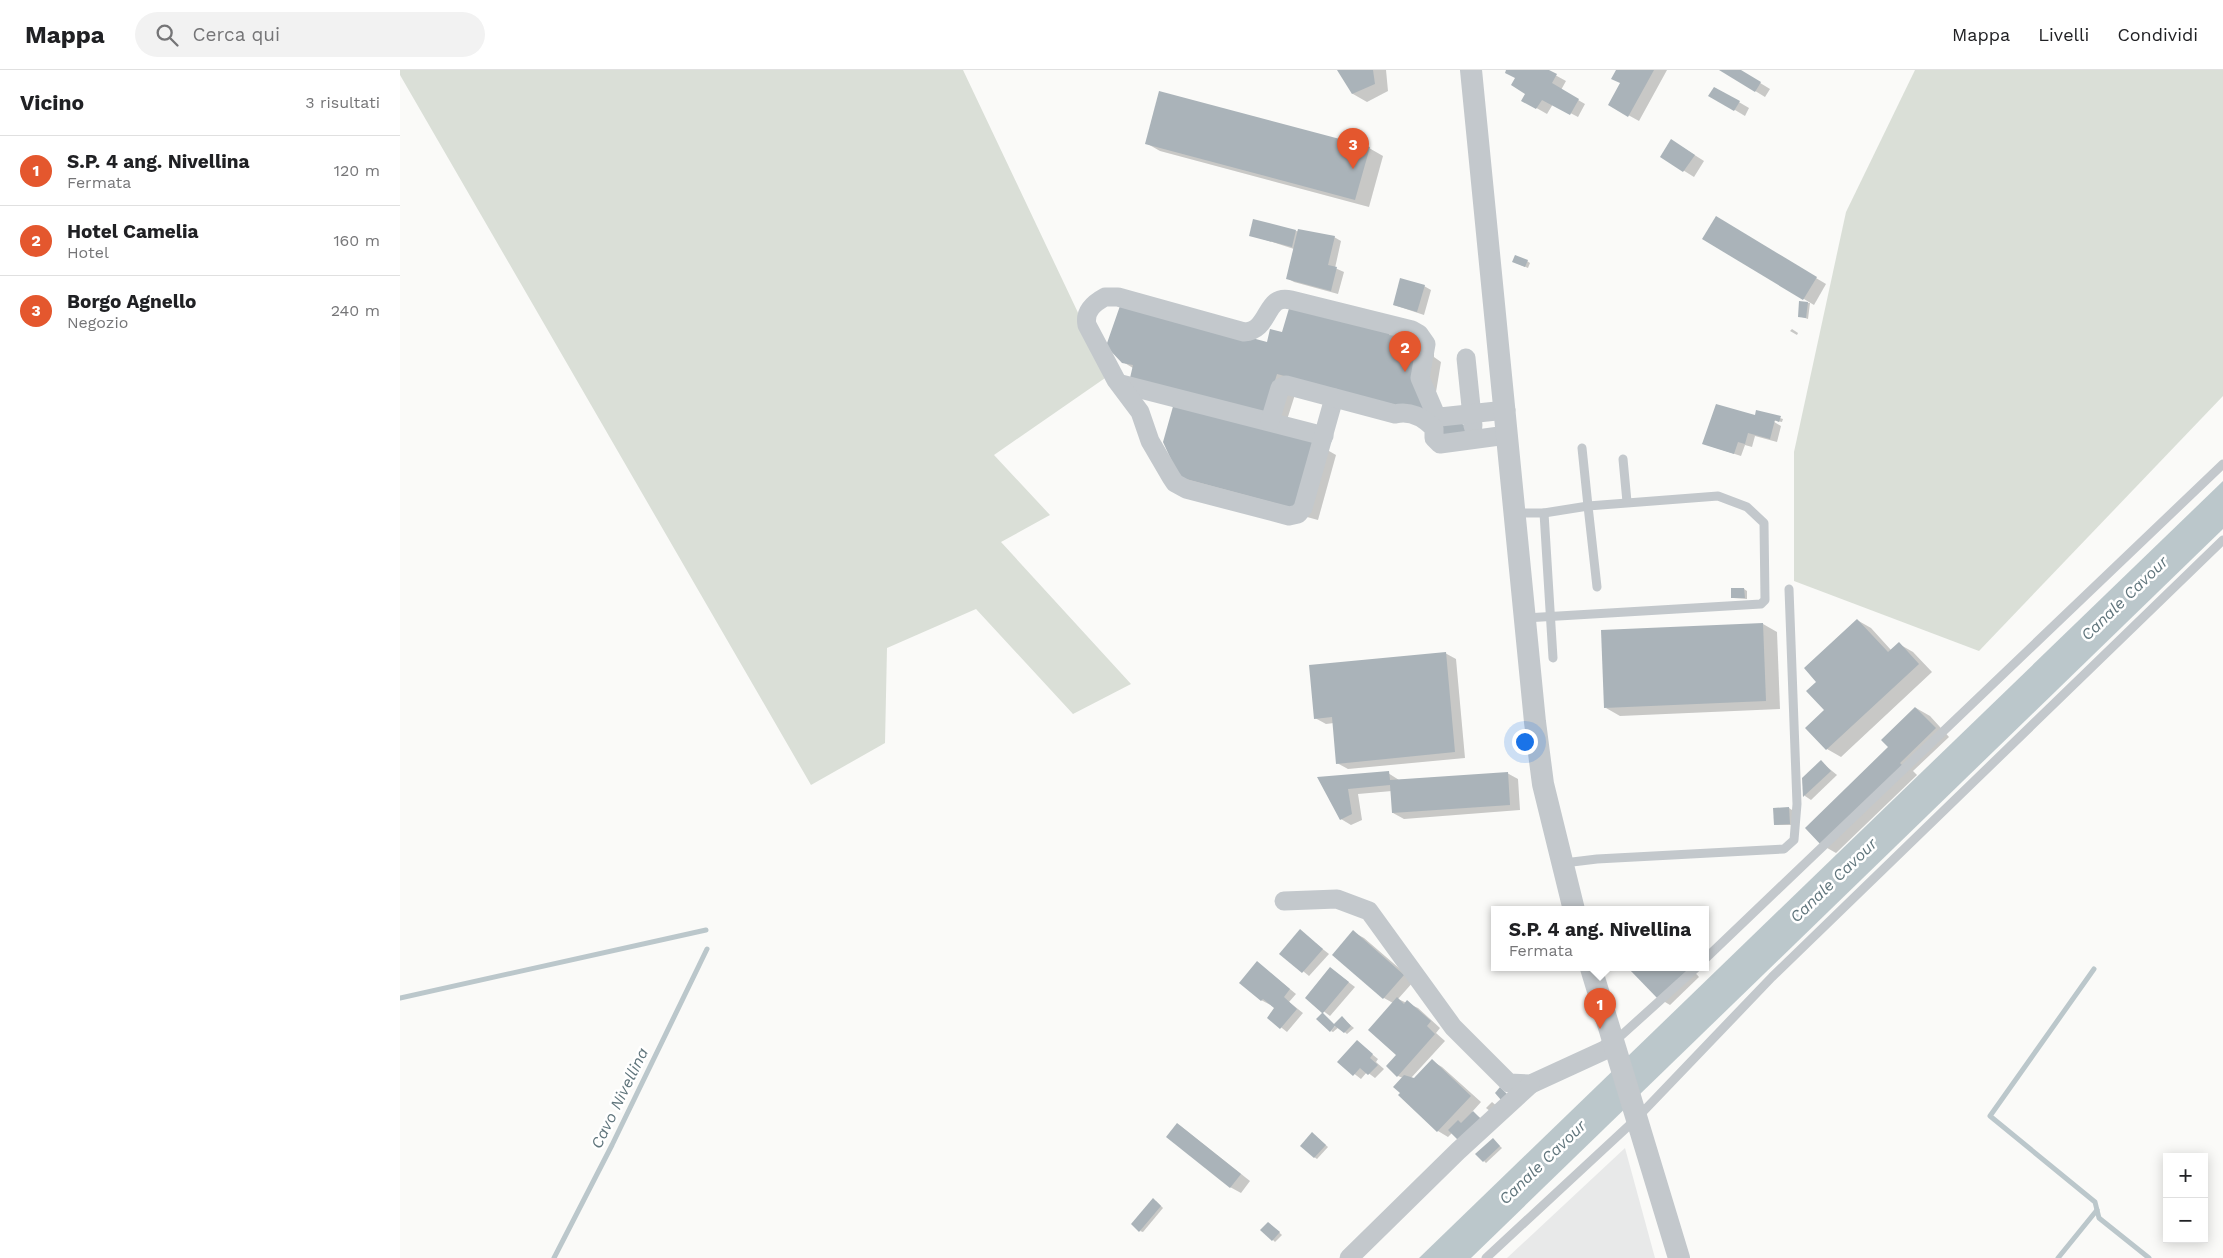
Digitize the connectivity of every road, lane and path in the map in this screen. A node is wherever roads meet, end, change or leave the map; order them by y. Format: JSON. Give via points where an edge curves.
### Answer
{"nodes":[{"id":1,"x":1471,"y":70,"type":"edge"},
{"id":2,"x":1466,"y":358,"type":"dead end"},
{"id":3,"x":1121,"y":384,"type":"junction"},
{"id":4,"x":1334,"y":398,"type":"junction"},
{"id":5,"x":1506,"y":410,"type":"junction"},
{"id":6,"x":1472,"y":414,"type":"junction"},
{"id":7,"x":1270,"y":421,"type":"junction"},
{"id":8,"x":1324,"y":436,"type":"junction"},
{"id":9,"x":1507,"y":436,"type":"junction"},
{"id":10,"x":1474,"y":440,"type":"junction"},
{"id":11,"x":1582,"y":448,"type":"dead end"},
{"id":12,"x":1623,"y":459,"type":"dead end"},
{"id":13,"x":2223,"y":464,"type":"edge"},
{"id":14,"x":1627,"y":502,"type":"junction"},
{"id":15,"x":1588,"y":506,"type":"junction"},
{"id":16,"x":1515,"y":513,"type":"junction"},
{"id":17,"x":1544,"y":513,"type":"junction"},
{"id":18,"x":2223,"y":540,"type":"edge"},
{"id":19,"x":1597,"y":587,"type":"dead end"},
{"id":20,"x":1789,"y":589,"type":"dead end"},
{"id":21,"x":1551,"y":616,"type":"junction"},
{"id":22,"x":1524,"y":618,"type":"junction"},
{"id":23,"x":1553,"y":658,"type":"dead end"},
{"id":24,"x":1561,"y":863,"type":"junction"},
{"id":25,"x":1284,"y":901,"type":"dead end"},
{"id":26,"x":1573,"y":906,"type":"edge"},
{"id":27,"x":1709,"y":955,"type":"edge"},
{"id":28,"x":1592,"y":971,"type":"edge"},
{"id":29,"x":1693,"y":971,"type":"edge"},
{"id":30,"x":1615,"y":1048,"type":"junction"},
{"id":31,"x":1531,"y":1084,"type":"junction"},
{"id":32,"x":1635,"y":1113,"type":"junction"},
{"id":33,"x":1349,"y":1258,"type":"edge"},
{"id":34,"x":1486,"y":1258,"type":"edge"},
{"id":35,"x":1679,"y":1258,"type":"edge"}],
"edges":[{"from":1,"to":5,"type":"street"},
{"from":2,"to":6,"type":"street"},
{"from":3,"to":6,"type":"street","via":[[1086,320],[1088,310],[1105,297],[1118,297],[1244,332],[1258,328],[1273,304],[1283,298],[1419,334],[1426,344],[1420,378],[1435,413],[1440,417]]},
{"from":3,"to":7,"type":"street"},
{"from":3,"to":8,"type":"street","via":[[1140,412],[1150,442],[1176,483],[1289,516],[1298,514],[1303,508]]},
{"from":4,"to":7,"type":"street","via":[[1286,385],[1280,388]]},
{"from":4,"to":8,"type":"street"},
{"from":4,"to":10,"type":"street","via":[[1424,418],[1434,428],[1434,438],[1440,444]]},
{"from":5,"to":6,"type":"street"},
{"from":5,"to":9,"type":"street"},
{"from":6,"to":10,"type":"street"},
{"from":7,"to":8,"type":"street"},
{"from":9,"to":10,"type":"street"},
{"from":9,"to":16,"type":"street"},
{"from":11,"to":15,"type":"lane"},
{"from":12,"to":14,"type":"lane"},
{"from":13,"to":27,"type":"lane"},
{"from":14,"to":15,"type":"lane"},
{"from":14,"to":21,"type":"lane","via":[[1718,496],[1747,507],[1764,522],[1765,600],[1753,606]]},
{"from":15,"to":17,"type":"lane"},
{"from":15,"to":19,"type":"lane"},
{"from":16,"to":17,"type":"lane"},
{"from":16,"to":22,"type":"street"},
{"from":17,"to":21,"type":"lane"},
{"from":18,"to":32,"type":"lane"},
{"from":20,"to":24,"type":"lane","via":[[1797,804],[1794,840],[1784,850]]},
{"from":21,"to":22,"type":"lane"},
{"from":21,"to":23,"type":"lane"},
{"from":22,"to":24,"type":"street","via":[[1543,784]]},
{"from":24,"to":26,"type":"street"},
{"from":25,"to":31,"type":"street","via":[[1337,899],[1370,911],[1454,1027],[1509,1083]]},
{"from":28,"to":30,"type":"street"},
{"from":29,"to":30,"type":"lane"},
{"from":30,"to":31,"type":"street"},
{"from":30,"to":32,"type":"street"},
{"from":31,"to":33,"type":"street"},
{"from":32,"to":34,"type":"lane"},
{"from":32,"to":35,"type":"street"}]}
